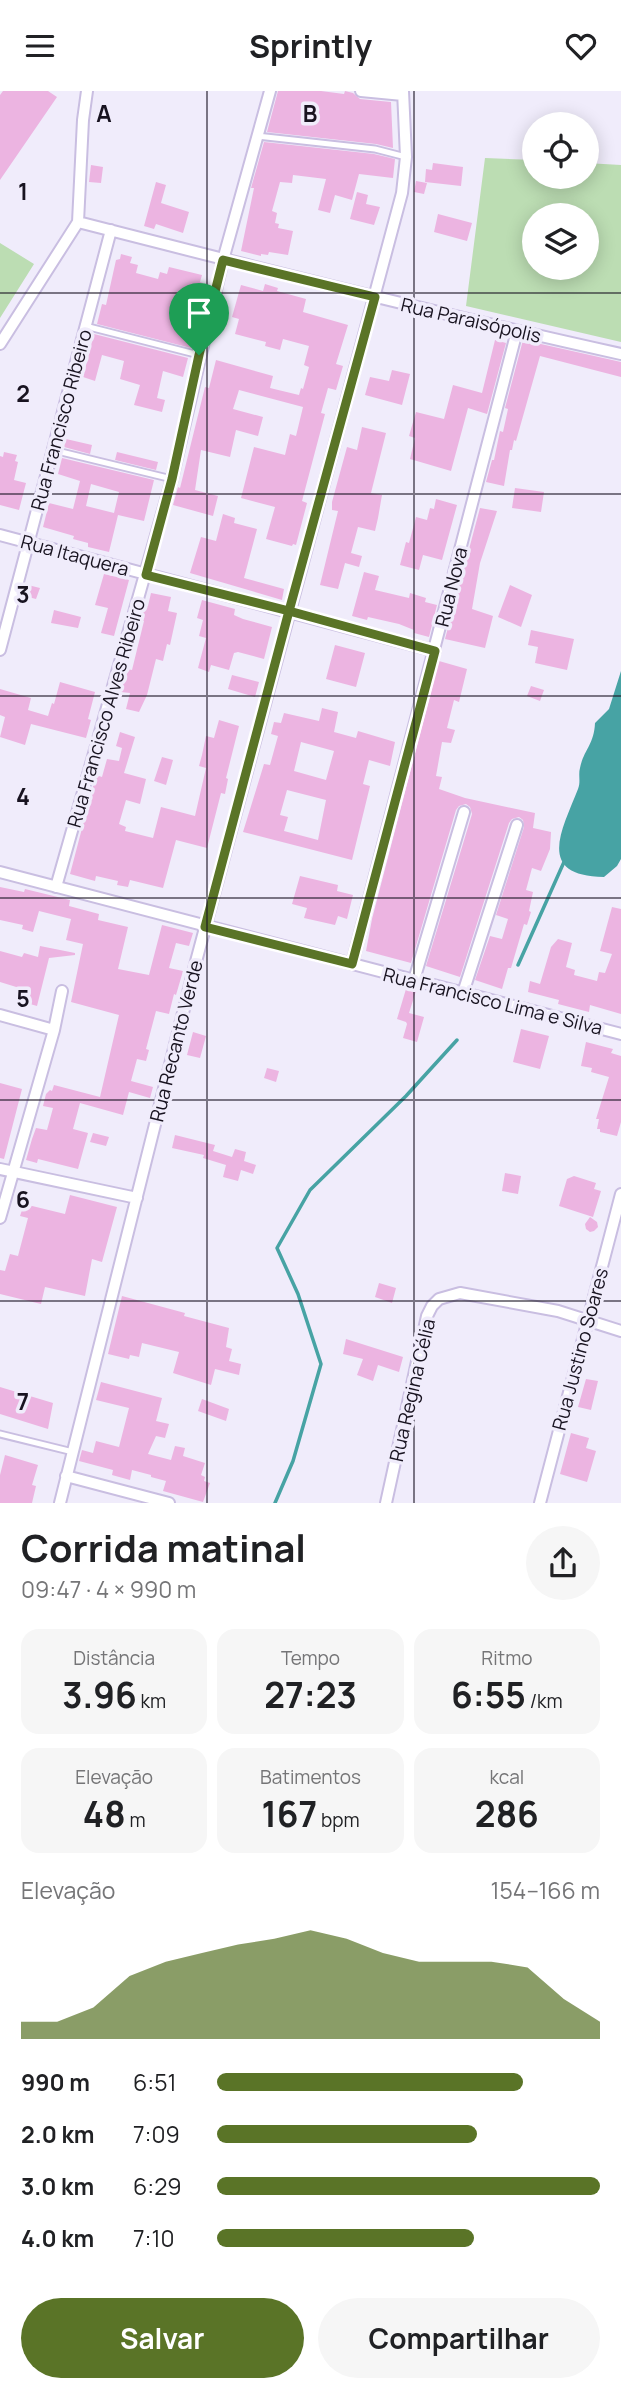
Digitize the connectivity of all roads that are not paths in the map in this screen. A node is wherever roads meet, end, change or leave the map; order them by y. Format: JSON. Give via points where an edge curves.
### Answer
{"nodes":[{"id":1,"x":87,"y":91,"type":"edge"},
{"id":2,"x":270,"y":91,"type":"edge"},
{"id":3,"x":360,"y":91,"type":"edge"},
{"id":4,"x":403,"y":93,"type":"edge"},
{"id":5,"x":257,"y":136,"type":"junction"},
{"id":6,"x":406,"y":157,"type":"junction"},
{"id":7,"x":78,"y":222,"type":"junction"},
{"id":8,"x":111,"y":230,"type":"junction"},
{"id":9,"x":223,"y":260,"type":"junction"},
{"id":10,"x":375,"y":297,"type":"junction"},
{"id":11,"x":85,"y":326,"type":"junction"},
{"id":12,"x":517,"y":331,"type":"junction"},
{"id":13,"x":0,"y":344,"type":"edge"},
{"id":14,"x":621,"y":354,"type":"edge"},
{"id":15,"x":199,"y":355,"type":"junction"},
{"id":16,"x":53,"y":450,"type":"junction"},
{"id":17,"x":172,"y":479,"type":"junction"},
{"id":18,"x":0,"y":535,"type":"edge"},
{"id":19,"x":29,"y":543,"type":"junction"},
{"id":20,"x":146,"y":575,"type":"junction"},
{"id":21,"x":289,"y":611,"type":"junction"},
{"id":22,"x":0,"y":650,"type":"edge"},
{"id":23,"x":435,"y":651,"type":"junction"},
{"id":24,"x":464,"y":812,"type":"dead end"},
{"id":25,"x":517,"y":825,"type":"dead end"},
{"id":26,"x":0,"y":872,"type":"edge"},
{"id":27,"x":56,"y":887,"type":"junction"},
{"id":28,"x":205,"y":927,"type":"junction"},
{"id":29,"x":352,"y":964,"type":"junction"},
{"id":30,"x":414,"y":980,"type":"junction"},
{"id":31,"x":62,"y":991,"type":"dead end"},
{"id":32,"x":463,"y":993,"type":"junction"},
{"id":33,"x":0,"y":1015,"type":"edge"},
{"id":34,"x":54,"y":1030,"type":"junction"},
{"id":35,"x":621,"y":1034,"type":"edge"},
{"id":36,"x":0,"y":1169,"type":"edge"},
{"id":37,"x":13,"y":1172,"type":"junction"},
{"id":38,"x":621,"y":1194,"type":"edge"},
{"id":39,"x":137,"y":1198,"type":"junction"},
{"id":40,"x":0,"y":1218,"type":"edge"},
{"id":41,"x":586,"y":1321,"type":"junction"},
{"id":42,"x":621,"y":1331,"type":"edge"},
{"id":43,"x":0,"y":1434,"type":"edge"},
{"id":44,"x":73,"y":1452,"type":"junction"},
{"id":45,"x":66,"y":1476,"type":"junction"},
{"id":46,"x":60,"y":1503,"type":"edge"},
{"id":47,"x":169,"y":1503,"type":"edge"},
{"id":48,"x":387,"y":1503,"type":"edge"},
{"id":49,"x":540,"y":1503,"type":"edge"}],
"edges":[{"from":1,"to":7,"type":"street"},
{"from":2,"to":5,"type":"street","name":"Rua Francisco Alves Ribeiro"},
{"from":3,"to":4,"type":"street"},
{"from":4,"to":6,"type":"street","name":"Rua Recanto Verde"},
{"from":5,"to":6,"type":"lane","via":[[375,149]]},
{"from":5,"to":9,"type":"street","name":"Rua Francisco Alves Ribeiro"},
{"from":6,"to":10,"type":"street","name":"Rua Recanto Verde","via":[[402,193]]},
{"from":7,"to":8,"type":"street","name":"Rua Paraisópolis"},
{"from":7,"to":13,"type":"street"},
{"from":8,"to":9,"type":"street","name":"Rua Paraisópolis"},
{"from":8,"to":11,"type":"street","name":"Rua Francisco Ribeiro"},
{"from":9,"to":10,"type":"street","name":"Rua Paraisópolis"},
{"from":9,"to":15,"type":"street","name":"Rua Francisco Alves Ribeiro"},
{"from":10,"to":12,"type":"street","name":"Rua Paraisópolis"},
{"from":10,"to":21,"type":"street","name":"Rua Recanto Verde"},
{"from":11,"to":15,"type":"lane"},
{"from":11,"to":16,"type":"street","name":"Rua Francisco Ribeiro"},
{"from":12,"to":14,"type":"street","name":"Rua Paraisópolis"},
{"from":12,"to":23,"type":"street","name":"Rua Nova"},
{"from":15,"to":17,"type":"street","name":"Rua Francisco Alves Ribeiro"},
{"from":16,"to":17,"type":"lane"},
{"from":16,"to":19,"type":"street","name":"Rua Francisco Ribeiro"},
{"from":17,"to":20,"type":"street","name":"Rua Francisco Alves Ribeiro"},
{"from":18,"to":19,"type":"street","name":"Rua Itaquera"},
{"from":19,"to":20,"type":"street","name":"Rua Itaquera"},
{"from":19,"to":22,"type":"street","name":"Rua Francisco Ribeiro"},
{"from":20,"to":21,"type":"street","name":"Rua Itaquera"},
{"from":20,"to":27,"type":"street","name":"Rua Francisco Alves Ribeiro"},
{"from":21,"to":23,"type":"street","name":"Rua Itaquera"},
{"from":21,"to":28,"type":"street","name":"Rua Recanto Verde"},
{"from":23,"to":29,"type":"street","name":"Rua Nova"},
{"from":24,"to":30,"type":"street"},
{"from":25,"to":32,"type":"street"},
{"from":26,"to":27,"type":"street","name":"Rua Francisco Lima e Silva"},
{"from":27,"to":28,"type":"street","name":"Rua Francisco Lima e Silva"},
{"from":28,"to":29,"type":"street","name":"Rua Francisco Lima e Silva"},
{"from":28,"to":39,"type":"street","name":"Rua Recanto Verde"},
{"from":29,"to":30,"type":"street","name":"Rua Francisco Lima e Silva"},
{"from":30,"to":32,"type":"street","name":"Rua Francisco Lima e Silva"},
{"from":31,"to":34,"type":"street"},
{"from":32,"to":35,"type":"street","name":"Rua Francisco Lima e Silva"},
{"from":33,"to":34,"type":"street"},
{"from":34,"to":37,"type":"street"},
{"from":36,"to":37,"type":"street"},
{"from":37,"to":39,"type":"street"},
{"from":37,"to":40,"type":"street"},
{"from":38,"to":41,"type":"street","name":"Rua Justino Soares"},
{"from":39,"to":44,"type":"street","name":"Rua Recanto Verde"},
{"from":41,"to":42,"type":"street","name":"Rua Regina Célia"},
{"from":41,"to":48,"type":"street","name":"Rua Regina Célia","via":[[477,1295],[460,1293],[439,1299],[427,1316]]},
{"from":41,"to":49,"type":"street","name":"Rua Justino Soares"},
{"from":43,"to":44,"type":"lane"},
{"from":44,"to":45,"type":"street","name":"Rua Recanto Verde"},
{"from":45,"to":46,"type":"street","name":"Rua Recanto Verde"},
{"from":45,"to":47,"type":"street"}]}
